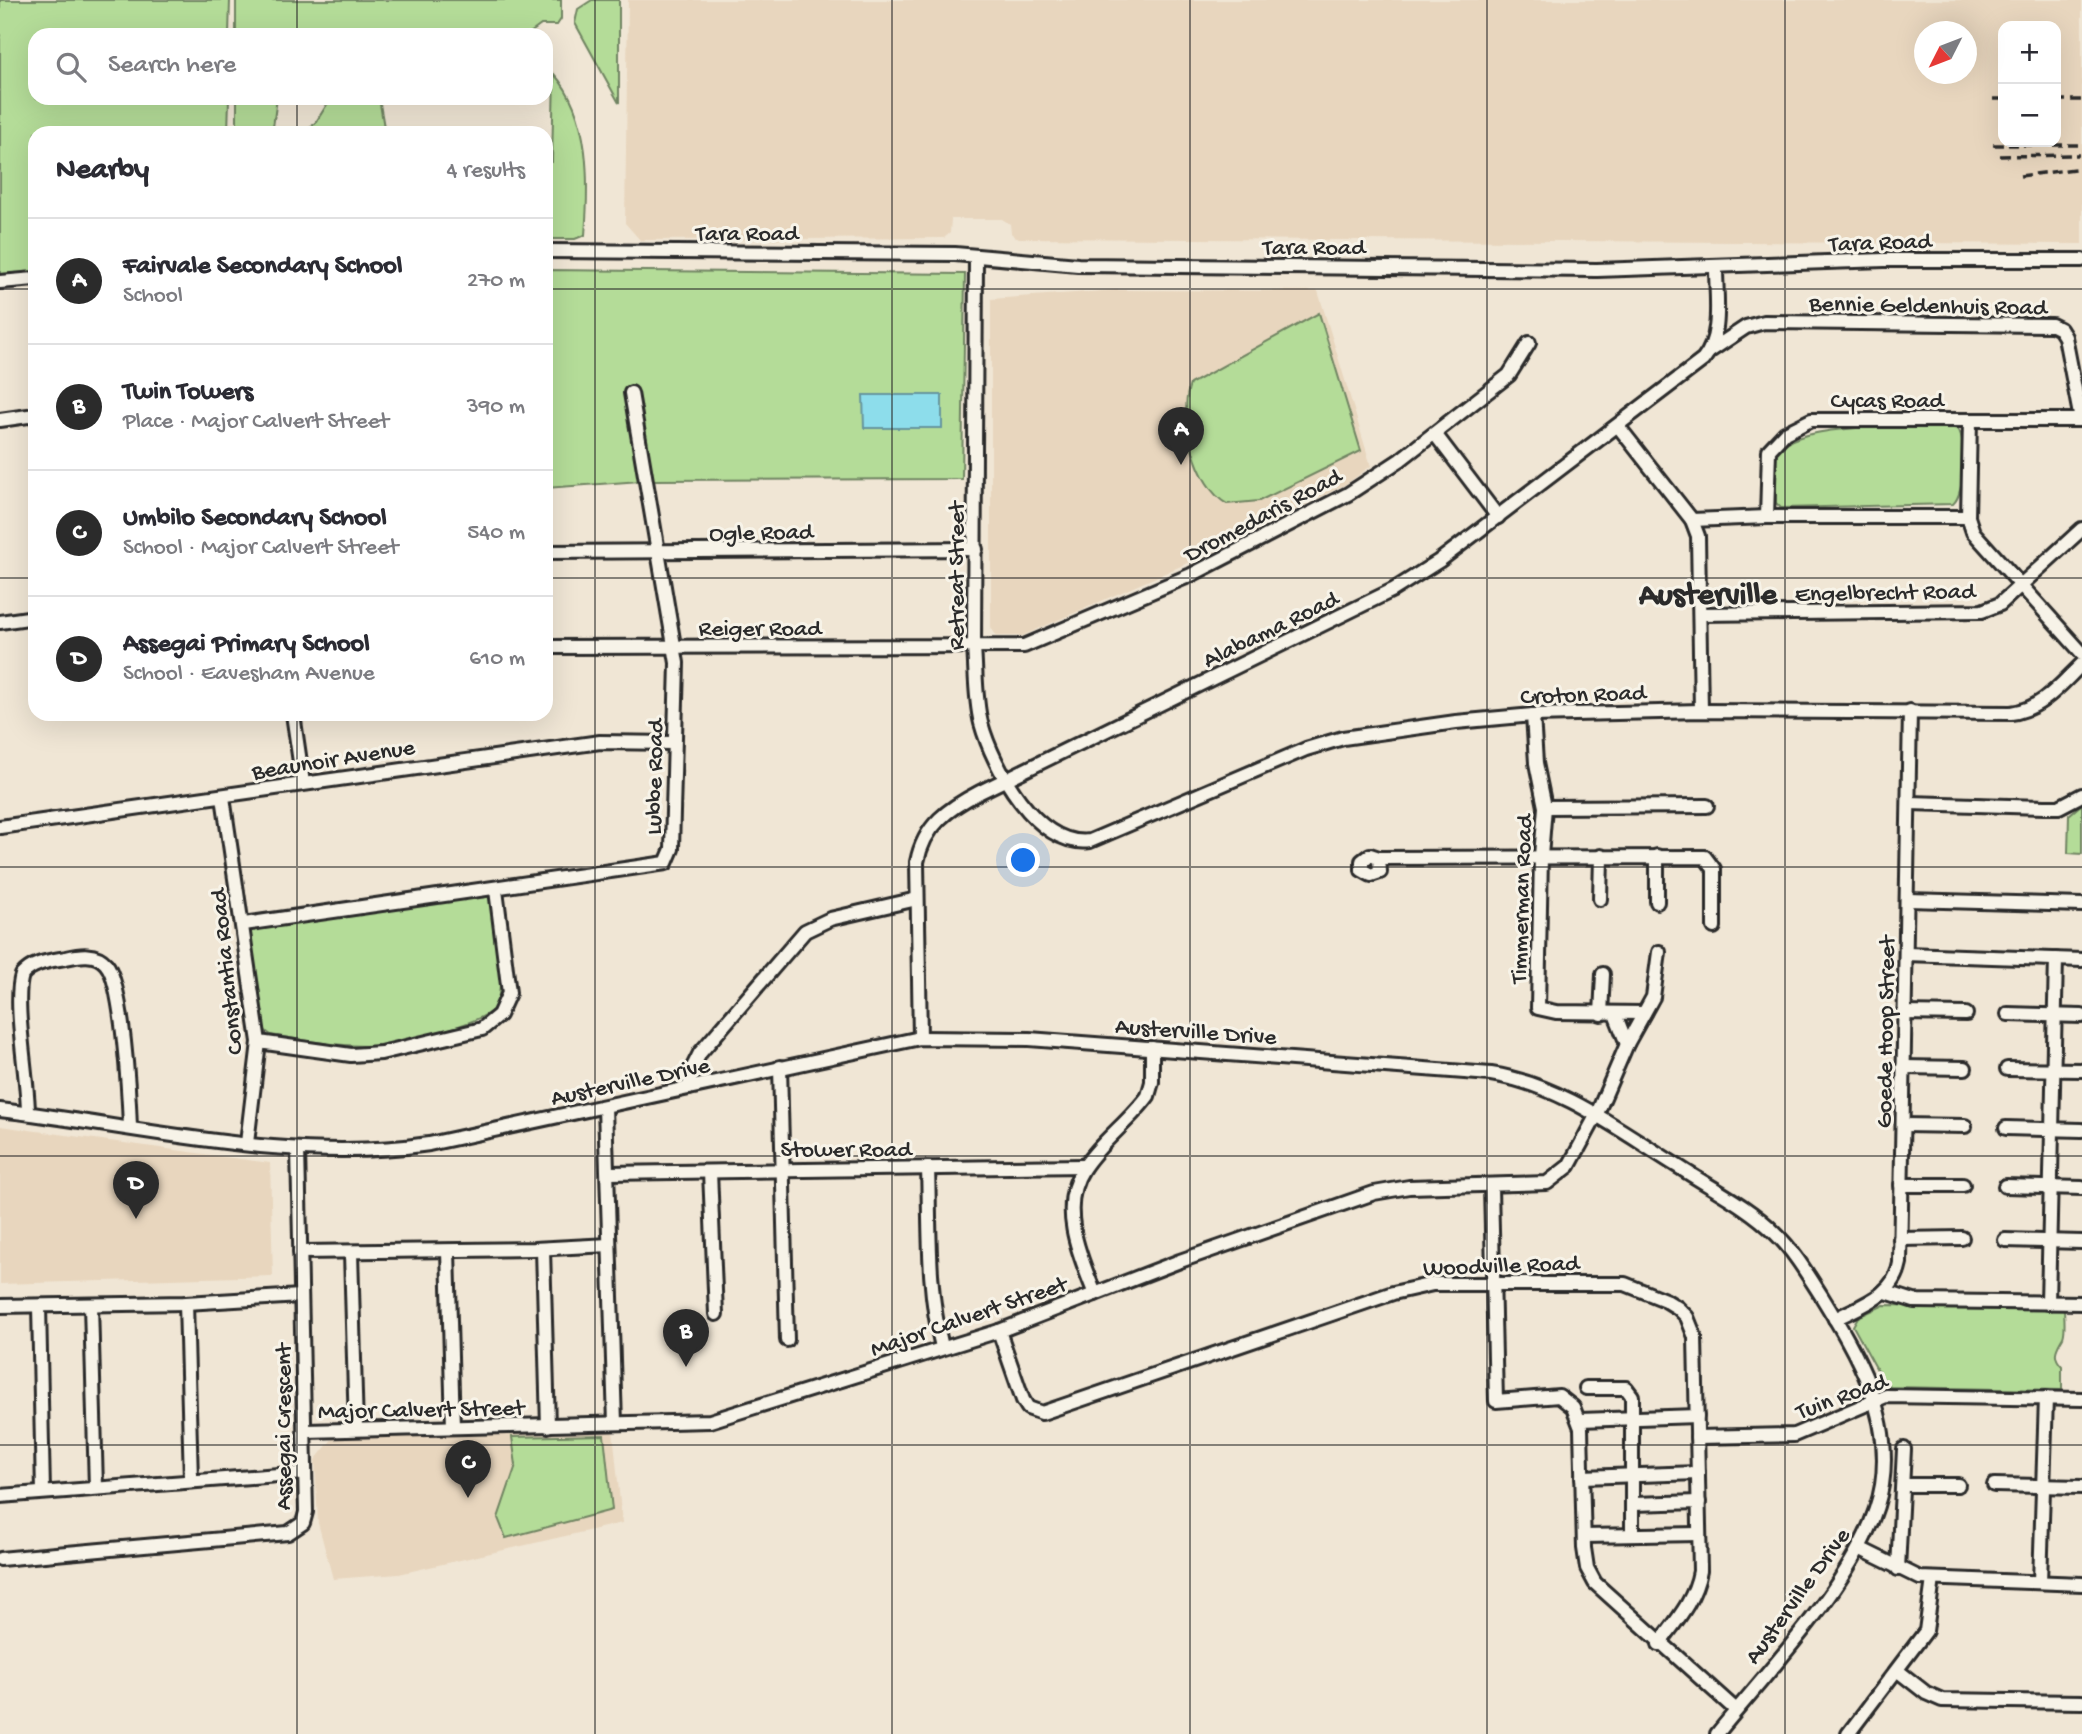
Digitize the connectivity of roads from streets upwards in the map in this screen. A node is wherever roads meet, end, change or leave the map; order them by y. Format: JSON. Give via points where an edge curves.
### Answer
{"nodes":[{"id":1,"x":553,"y":251,"type":"edge"},
{"id":2,"x":976,"y":256,"type":"junction"},
{"id":3,"x":2082,"y":260,"type":"edge"},
{"id":4,"x":1716,"y":268,"type":"junction"},
{"id":5,"x":28,"y":280,"type":"edge"},
{"id":6,"x":0,"y":282,"type":"edge"},
{"id":7,"x":1529,"y":343,"type":"dead end"},
{"id":8,"x":1710,"y":351,"type":"junction"},
{"id":9,"x":631,"y":393,"type":"dead end"},
{"id":10,"x":28,"y":416,"type":"edge"},
{"id":11,"x":0,"y":420,"type":"edge"},
{"id":12,"x":2082,"y":420,"type":"edge"},
{"id":13,"x":1970,"y":421,"type":"junction"},
{"id":14,"x":1618,"y":426,"type":"junction"},
{"id":15,"x":1435,"y":434,"type":"junction"},
{"id":16,"x":1498,"y":517,"type":"junction"},
{"id":17,"x":1767,"y":517,"type":"junction"},
{"id":18,"x":1968,"y":517,"type":"junction"},
{"id":19,"x":1692,"y":520,"type":"junction"},
{"id":20,"x":2082,"y":530,"type":"edge"},
{"id":21,"x":976,"y":549,"type":"junction"},
{"id":22,"x":553,"y":552,"type":"edge"},
{"id":23,"x":659,"y":553,"type":"junction"},
{"id":24,"x":2021,"y":584,"type":"junction"},
{"id":25,"x":1700,"y":614,"type":"junction"},
{"id":26,"x":28,"y":618,"type":"edge"},
{"id":27,"x":0,"y":622,"type":"edge"},
{"id":28,"x":974,"y":647,"type":"junction"},
{"id":29,"x":553,"y":648,"type":"edge"},
{"id":30,"x":673,"y":648,"type":"junction"},
{"id":31,"x":2082,"y":653,"type":"edge"},
{"id":32,"x":2082,"y":664,"type":"edge"},
{"id":33,"x":1701,"y":711,"type":"junction"},
{"id":34,"x":1910,"y":711,"type":"junction"},
{"id":35,"x":1533,"y":715,"type":"junction"},
{"id":36,"x":294,"y":721,"type":"edge"},
{"id":37,"x":673,"y":744,"type":"junction"},
{"id":38,"x":1005,"y":780,"type":"junction"},
{"id":39,"x":303,"y":783,"type":"junction"},
{"id":40,"x":2082,"y":795,"type":"edge"},
{"id":41,"x":223,"y":797,"type":"junction"},
{"id":42,"x":1910,"y":803,"type":"junction"},
{"id":43,"x":1707,"y":806,"type":"dead end"},
{"id":44,"x":1545,"y":807,"type":"junction"},
{"id":45,"x":0,"y":827,"type":"edge"},
{"id":46,"x":1090,"y":841,"type":"joint"},
{"id":47,"x":1541,"y":856,"type":"junction"},
{"id":48,"x":1601,"y":856,"type":"junction"},
{"id":49,"x":1657,"y":856,"type":"junction"},
{"id":50,"x":1379,"y":858,"type":"dead end"},
{"id":51,"x":496,"y":890,"type":"junction"},
{"id":52,"x":918,"y":899,"type":"junction"},
{"id":53,"x":1600,"y":899,"type":"dead end"},
{"id":54,"x":1908,"y":900,"type":"junction"},
{"id":55,"x":1657,"y":902,"type":"dead end"},
{"id":56,"x":2082,"y":905,"type":"edge"},
{"id":57,"x":244,"y":924,"type":"junction"},
{"id":58,"x":1714,"y":927,"type":"dead end"},
{"id":59,"x":1659,"y":952,"type":"dead end"},
{"id":60,"x":1906,"y":954,"type":"junction"},
{"id":61,"x":2056,"y":959,"type":"junction"},
{"id":62,"x":2082,"y":960,"type":"edge"},
{"id":63,"x":1603,"y":974,"type":"dead end"},
{"id":64,"x":1644,"y":1013,"type":"junction"},
{"id":65,"x":1903,"y":1013,"type":"junction"},
{"id":66,"x":1601,"y":1014,"type":"junction"},
{"id":67,"x":1615,"y":1014,"type":"junction"},
{"id":68,"x":1966,"y":1014,"type":"dead end"},
{"id":69,"x":2008,"y":1014,"type":"dead end"},
{"id":70,"x":2055,"y":1015,"type":"junction"},
{"id":71,"x":2082,"y":1016,"type":"edge"},
{"id":72,"x":920,"y":1038,"type":"junction"},
{"id":73,"x":259,"y":1042,"type":"junction"},
{"id":74,"x":1627,"y":1044,"type":"junction"},
{"id":75,"x":1153,"y":1048,"type":"junction"},
{"id":76,"x":1903,"y":1067,"type":"junction"},
{"id":77,"x":780,"y":1068,"type":"junction"},
{"id":78,"x":1965,"y":1068,"type":"dead end"},
{"id":79,"x":2007,"y":1069,"type":"dead end"},
{"id":80,"x":2055,"y":1070,"type":"junction"},
{"id":81,"x":2082,"y":1070,"type":"edge"},
{"id":82,"x":689,"y":1088,"type":"junction"},
{"id":83,"x":605,"y":1107,"type":"junction"},
{"id":84,"x":0,"y":1110,"type":"edge"},
{"id":85,"x":28,"y":1113,"type":"junction"},
{"id":86,"x":1597,"y":1116,"type":"junction"},
{"id":87,"x":1903,"y":1125,"type":"junction"},
{"id":88,"x":1965,"y":1126,"type":"dead end"},
{"id":89,"x":130,"y":1127,"type":"junction"},
{"id":90,"x":2006,"y":1128,"type":"dead end"},
{"id":91,"x":2053,"y":1129,"type":"junction"},
{"id":92,"x":2082,"y":1129,"type":"edge"},
{"id":93,"x":247,"y":1143,"type":"junction"},
{"id":94,"x":298,"y":1149,"type":"junction"},
{"id":95,"x":1084,"y":1167,"type":"junction"},
{"id":96,"x":928,"y":1168,"type":"junction"},
{"id":97,"x":783,"y":1170,"type":"junction"},
{"id":98,"x":710,"y":1172,"type":"junction"},
{"id":99,"x":609,"y":1173,"type":"junction"},
{"id":100,"x":1901,"y":1185,"type":"junction"},
{"id":101,"x":1963,"y":1185,"type":"dead end"},
{"id":102,"x":2005,"y":1186,"type":"dead end"},
{"id":103,"x":1491,"y":1187,"type":"junction"},
{"id":104,"x":2052,"y":1187,"type":"junction"},
{"id":105,"x":2082,"y":1188,"type":"edge"},
{"id":106,"x":1900,"y":1238,"type":"junction"},
{"id":107,"x":1962,"y":1238,"type":"dead end"},
{"id":108,"x":2005,"y":1240,"type":"dead end"},
{"id":109,"x":2051,"y":1241,"type":"junction"},
{"id":110,"x":2082,"y":1242,"type":"edge"},
{"id":111,"x":610,"y":1245,"type":"junction"},
{"id":112,"x":543,"y":1249,"type":"junction"},
{"id":113,"x":448,"y":1251,"type":"junction"},
{"id":114,"x":300,"y":1252,"type":"junction"},
{"id":115,"x":351,"y":1253,"type":"junction"},
{"id":116,"x":1492,"y":1283,"type":"junction"},
{"id":117,"x":1886,"y":1292,"type":"junction"},
{"id":118,"x":1095,"y":1294,"type":"junction"},
{"id":119,"x":301,"y":1296,"type":"junction"},
{"id":120,"x":187,"y":1303,"type":"junction"},
{"id":121,"x":2049,"y":1303,"type":"junction"},
{"id":122,"x":2082,"y":1303,"type":"edge"},
{"id":123,"x":91,"y":1305,"type":"junction"},
{"id":124,"x":0,"y":1306,"type":"edge"},
{"id":125,"x":39,"y":1306,"type":"junction"},
{"id":126,"x":716,"y":1314,"type":"dead end"},
{"id":127,"x":1835,"y":1319,"type":"junction"},
{"id":128,"x":999,"y":1331,"type":"junction"},
{"id":129,"x":787,"y":1340,"type":"dead end"},
{"id":130,"x":942,"y":1347,"type":"junction"},
{"id":131,"x":1586,"y":1388,"type":"dead end"},
{"id":132,"x":2046,"y":1398,"type":"junction"},
{"id":133,"x":2082,"y":1399,"type":"edge"},
{"id":134,"x":1875,"y":1400,"type":"junction"},
{"id":135,"x":1697,"y":1416,"type":"junction"},
{"id":136,"x":1631,"y":1418,"type":"junction"},
{"id":137,"x":1580,"y":1420,"type":"junction"},
{"id":138,"x":615,"y":1423,"type":"junction"},
{"id":139,"x":548,"y":1426,"type":"junction"},
{"id":140,"x":453,"y":1427,"type":"junction"},
{"id":141,"x":356,"y":1429,"type":"junction"},
{"id":142,"x":306,"y":1431,"type":"junction"},
{"id":143,"x":1697,"y":1437,"type":"junction"},
{"id":144,"x":1904,"y":1449,"type":"dead end"},
{"id":145,"x":306,"y":1473,"type":"junction"},
{"id":146,"x":1698,"y":1473,"type":"junction"},
{"id":147,"x":1633,"y":1476,"type":"junction"},
{"id":148,"x":1583,"y":1477,"type":"junction"},
{"id":149,"x":191,"y":1480,"type":"junction"},
{"id":150,"x":1903,"y":1485,"type":"junction"},
{"id":151,"x":1958,"y":1485,"type":"dead end"},
{"id":152,"x":1994,"y":1485,"type":"dead end"},
{"id":153,"x":2045,"y":1487,"type":"junction"},
{"id":154,"x":2082,"y":1487,"type":"edge"},
{"id":155,"x":96,"y":1489,"type":"junction"},
{"id":156,"x":43,"y":1492,"type":"junction"},
{"id":157,"x":0,"y":1496,"type":"edge"},
{"id":158,"x":1699,"y":1502,"type":"junction"},
{"id":159,"x":1633,"y":1504,"type":"junction"},
{"id":160,"x":1699,"y":1534,"type":"junction"},
{"id":161,"x":1632,"y":1535,"type":"junction"},
{"id":162,"x":1584,"y":1536,"type":"junction"},
{"id":163,"x":1861,"y":1549,"type":"junction"},
{"id":164,"x":0,"y":1559,"type":"edge"},
{"id":165,"x":1898,"y":1569,"type":"junction"},
{"id":166,"x":1933,"y":1579,"type":"junction"},
{"id":167,"x":2040,"y":1582,"type":"junction"},
{"id":168,"x":2082,"y":1584,"type":"edge"},
{"id":169,"x":1660,"y":1644,"type":"junction"},
{"id":170,"x":1898,"y":1671,"type":"junction"},
{"id":171,"x":2082,"y":1702,"type":"edge"},
{"id":172,"x":1736,"y":1710,"type":"junction"},
{"id":173,"x":1717,"y":1734,"type":"edge"},
{"id":174,"x":1848,"y":1734,"type":"edge"}],
"edges":[{"from":1,"to":2,"type":"street","name":"Tara Road"},
{"from":2,"to":4,"type":"street","name":"Tara Road","via":[[1078,265]]},
{"from":2,"to":21,"type":"street","name":"Retreat Street"},
{"from":3,"to":4,"type":"street","name":"Tara Road","via":[[1884,260]]},
{"from":4,"to":8,"type":"street","via":[[1716,328]]},
{"from":5,"to":6,"type":"street"},
{"from":7,"to":15,"type":"street","name":"Dromedaris Road","via":[[1513,372]]},
{"from":8,"to":12,"type":"street","name":"Bennie Geldenhuis Road","via":[[1746,327],[1764,323],[2052,325],[2065,337]]},
{"from":8,"to":14,"type":"street","name":"Alabama Road","via":[[1696,367]]},
{"from":9,"to":23,"type":"street","name":"Lubbe Road"},
{"from":10,"to":11,"type":"street"},
{"from":12,"to":13,"type":"street","name":"Cycas Road"},
{"from":13,"to":17,"type":"street","name":"Cycas Road","via":[[1822,420],[1797,426],[1769,450]]},
{"from":13,"to":18,"type":"street"},
{"from":14,"to":16,"type":"street","name":"Alabama Road"},
{"from":14,"to":19,"type":"street"},
{"from":15,"to":16,"type":"street"},
{"from":15,"to":28,"type":"street","name":"Dromedaris Road","via":[[1333,503],[1191,575],[1039,642],[1012,648]]},
{"from":16,"to":38,"type":"street","name":"Alabama Road","via":[[1393,590]]},
{"from":17,"to":18,"type":"street"},
{"from":17,"to":19,"type":"street"},
{"from":18,"to":24,"type":"street","via":[[1973,532]]},
{"from":19,"to":25,"type":"street","via":[[1700,550]]},
{"from":20,"to":24,"type":"street","name":"Engelbrecht Road"},
{"from":21,"to":23,"type":"street","name":"Ogle Road"},
{"from":21,"to":28,"type":"street","name":"Retreat Street"},
{"from":22,"to":23,"type":"street","name":"Ogle Road"},
{"from":23,"to":30,"type":"street","name":"Lubbe Road"},
{"from":24,"to":25,"type":"street","name":"Engelbrecht Road","via":[[2000,604],[1982,611]]},
{"from":24,"to":31,"type":"street"},
{"from":25,"to":33,"type":"street"},
{"from":26,"to":27,"type":"street"},
{"from":28,"to":30,"type":"street","name":"Reiger Road"},
{"from":28,"to":38,"type":"street","name":"Retreat Street","via":[[981,723]]},
{"from":29,"to":30,"type":"street","name":"Reiger Road"},
{"from":30,"to":37,"type":"street","name":"Lubbe Road","via":[[677,672]]},
{"from":32,"to":34,"type":"street","name":"Croton Road","via":[[2026,711]]},
{"from":33,"to":34,"type":"street","name":"Croton Road"},
{"from":33,"to":35,"type":"street","name":"Croton Road"},
{"from":34,"to":42,"type":"street","name":"Goede Hoop Street"},
{"from":35,"to":44,"type":"street","name":"Timmerman Road"},
{"from":35,"to":46,"type":"street","name":"Croton Road","via":[[1324,742]]},
{"from":36,"to":39,"type":"street"},
{"from":37,"to":39,"type":"street","name":"Beaunoir Avenue","via":[[600,742]]},
{"from":37,"to":51,"type":"street","name":"Lubbe Road","via":[[672,849],[666,863]]},
{"from":38,"to":46,"type":"street","name":"Retreat Street","via":[[1052,832],[1064,840]]},
{"from":38,"to":52,"type":"street","name":"Alabama Road","via":[[957,804],[930,828],[917,862]]},
{"from":39,"to":41,"type":"street","name":"Beaunoir Avenue"},
{"from":40,"to":42,"type":"street","via":[[2059,807]]},
{"from":41,"to":45,"type":"street","name":"Beaunoir Avenue"},
{"from":41,"to":57,"type":"street","name":"Constantia Road"},
{"from":42,"to":54,"type":"street","name":"Goede Hoop Street"},
{"from":43,"to":44,"type":"street"},
{"from":44,"to":47,"type":"street","name":"Timmerman Road"},
{"from":47,"to":48,"type":"street"},
{"from":47,"to":50,"type":"street"},
{"from":47,"to":66,"type":"street","name":"Timmerman Road","via":[[1538,1007],[1546,1012]]},
{"from":48,"to":49,"type":"street"},
{"from":48,"to":53,"type":"street"},
{"from":49,"to":55,"type":"street"},
{"from":49,"to":58,"type":"street","via":[[1709,859],[1714,869]]},
{"from":51,"to":57,"type":"street","name":"Lubbe Road"},
{"from":51,"to":73,"type":"street","via":[[509,993],[492,1023],[472,1033],[367,1055]]},
{"from":52,"to":72,"type":"street","name":"Alabama Road"},
{"from":52,"to":82,"type":"street","via":[[831,919],[805,931],[699,1053]]},
{"from":54,"to":56,"type":"street"},
{"from":54,"to":60,"type":"street","name":"Goede Hoop Street"},
{"from":57,"to":73,"type":"street","name":"Constantia Road"},
{"from":59,"to":64,"type":"street","name":"Major Calvert Street","via":[[1653,997]]},
{"from":60,"to":61,"type":"street"},
{"from":60,"to":65,"type":"street","name":"Goede Hoop Street"},
{"from":61,"to":62,"type":"street"},
{"from":61,"to":70,"type":"street"},
{"from":63,"to":66,"type":"street"},
{"from":64,"to":67,"type":"street","name":"Timmerman Road"},
{"from":64,"to":74,"type":"street","name":"Major Calvert Street"},
{"from":65,"to":68,"type":"street"},
{"from":65,"to":76,"type":"street","name":"Goede Hoop Street"},
{"from":66,"to":67,"type":"street","name":"Timmerman Road"},
{"from":67,"to":74,"type":"street"},
{"from":69,"to":70,"type":"street"},
{"from":70,"to":71,"type":"street"},
{"from":70,"to":80,"type":"street"},
{"from":72,"to":75,"type":"street","name":"Austerville Drive","via":[[1029,1039]]},
{"from":72,"to":77,"type":"street","name":"Austerville Drive"},
{"from":73,"to":93,"type":"street","name":"Constantia Road"},
{"from":74,"to":86,"type":"street","name":"Major Calvert Street"},
{"from":75,"to":86,"type":"street","name":"Austerville Drive","via":[[1491,1073],[1549,1089]]},
{"from":75,"to":95,"type":"street","via":[[1149,1096]]},
{"from":76,"to":78,"type":"street"},
{"from":76,"to":87,"type":"street","name":"Goede Hoop Street"},
{"from":77,"to":82,"type":"street","name":"Austerville Drive"},
{"from":77,"to":97,"type":"street"},
{"from":79,"to":80,"type":"street"},
{"from":80,"to":81,"type":"street"},
{"from":80,"to":91,"type":"street"},
{"from":82,"to":83,"type":"street","name":"Austerville Drive"},
{"from":83,"to":94,"type":"street","name":"Austerville Drive","via":[[412,1147]]},
{"from":83,"to":99,"type":"street"},
{"from":84,"to":85,"type":"street","name":"Austerville Drive"},
{"from":85,"to":89,"type":"street","name":"Austerville Drive"},
{"from":85,"to":89,"type":"street","via":[[18,993],[22,975],[36,964],[90,955],[105,962],[113,980]]},
{"from":86,"to":103,"type":"street","name":"Major Calvert Street","via":[[1559,1176],[1536,1185]]},
{"from":86,"to":127,"type":"street","name":"Austerville Drive","via":[[1755,1216],[1789,1249]]},
{"from":87,"to":88,"type":"street"},
{"from":87,"to":100,"type":"street","name":"Goede Hoop Street"},
{"from":89,"to":93,"type":"street","name":"Austerville Drive"},
{"from":90,"to":91,"type":"street"},
{"from":91,"to":92,"type":"street"},
{"from":91,"to":104,"type":"street"},
{"from":93,"to":94,"type":"street","name":"Austerville Drive"},
{"from":94,"to":114,"type":"street","name":"Assegai Crescent"},
{"from":95,"to":96,"type":"street","name":"Stower Road"},
{"from":95,"to":118,"type":"street","via":[[1076,1187],[1073,1229]]},
{"from":96,"to":97,"type":"street","name":"Stower Road"},
{"from":96,"to":130,"type":"street","via":[[931,1283]]},
{"from":97,"to":98,"type":"street","name":"Stower Road"},
{"from":97,"to":129,"type":"street"},
{"from":98,"to":99,"type":"street","name":"Stower Road"},
{"from":98,"to":126,"type":"street"},
{"from":99,"to":111,"type":"street"},
{"from":100,"to":101,"type":"street"},
{"from":100,"to":106,"type":"street","name":"Goede Hoop Street"},
{"from":102,"to":104,"type":"street"},
{"from":103,"to":116,"type":"street"},
{"from":103,"to":118,"type":"street","name":"Major Calvert Street","via":[[1409,1187],[1374,1193]]},
{"from":104,"to":105,"type":"street"},
{"from":104,"to":109,"type":"street"},
{"from":106,"to":107,"type":"street"},
{"from":106,"to":117,"type":"street","name":"Goede Hoop Street","via":[[1898,1276]]},
{"from":108,"to":109,"type":"street"},
{"from":109,"to":110,"type":"street"},
{"from":109,"to":121,"type":"street"},
{"from":111,"to":112,"type":"street"},
{"from":111,"to":138,"type":"street"},
{"from":112,"to":113,"type":"street"},
{"from":112,"to":139,"type":"street"},
{"from":113,"to":115,"type":"street"},
{"from":113,"to":140,"type":"street"},
{"from":114,"to":115,"type":"street"},
{"from":114,"to":119,"type":"street","name":"Assegai Crescent"},
{"from":115,"to":141,"type":"street"},
{"from":116,"to":128,"type":"street","name":"Woodville Road","via":[[1414,1287],[1042,1413],[1028,1408],[1023,1400]]},
{"from":116,"to":135,"type":"street","name":"Woodville Road","via":[[1612,1282],[1665,1300],[1687,1317],[1694,1329]]},
{"from":116,"to":137,"type":"street","via":[[1496,1401],[1559,1396]]},
{"from":117,"to":121,"type":"street","via":[[1914,1301]]},
{"from":117,"to":127,"type":"street"},
{"from":118,"to":128,"type":"street","name":"Major Calvert Street"},
{"from":119,"to":120,"type":"street"},
{"from":119,"to":142,"type":"street","name":"Assegai Crescent"},
{"from":120,"to":123,"type":"street"},
{"from":120,"to":149,"type":"street"},
{"from":121,"to":122,"type":"street"},
{"from":123,"to":125,"type":"street"},
{"from":123,"to":155,"type":"street"},
{"from":124,"to":125,"type":"street"},
{"from":125,"to":156,"type":"street"},
{"from":127,"to":134,"type":"street","name":"Austerville Drive"},
{"from":128,"to":130,"type":"street","name":"Major Calvert Street"},
{"from":130,"to":138,"type":"street","name":"Major Calvert Street","via":[[717,1419]]},
{"from":131,"to":136,"type":"street","via":[[1626,1388],[1632,1396]]},
{"from":132,"to":133,"type":"street","name":"Tuin Road"},
{"from":132,"to":134,"type":"street","name":"Tuin Road","via":[[1909,1395]]},
{"from":132,"to":153,"type":"street"},
{"from":134,"to":143,"type":"street","name":"Tuin Road","via":[[1794,1435]]},
{"from":134,"to":163,"type":"street","name":"Austerville Drive","via":[[1884,1455],[1882,1485]]},
{"from":135,"to":136,"type":"street"},
{"from":135,"to":143,"type":"street","name":"Woodville Road"},
{"from":136,"to":137,"type":"street"},
{"from":136,"to":147,"type":"street"},
{"from":137,"to":148,"type":"street"},
{"from":138,"to":139,"type":"street","name":"Major Calvert Street"},
{"from":139,"to":140,"type":"street","name":"Major Calvert Street"},
{"from":140,"to":141,"type":"street","name":"Major Calvert Street"},
{"from":141,"to":142,"type":"street","name":"Major Calvert Street"},
{"from":142,"to":145,"type":"street","name":"Assegai Crescent"},
{"from":143,"to":146,"type":"street","name":"Woodville Road"},
{"from":144,"to":150,"type":"street"},
{"from":145,"to":149,"type":"street"},
{"from":145,"to":164,"type":"street","name":"Assegai Crescent","via":[[303,1523],[288,1533]]},
{"from":146,"to":147,"type":"street"},
{"from":146,"to":158,"type":"street","name":"Woodville Road"},
{"from":147,"to":148,"type":"street"},
{"from":147,"to":159,"type":"street"},
{"from":148,"to":162,"type":"street"},
{"from":149,"to":155,"type":"street"},
{"from":150,"to":151,"type":"street"},
{"from":150,"to":165,"type":"street"},
{"from":152,"to":153,"type":"street"},
{"from":153,"to":154,"type":"street"},
{"from":153,"to":167,"type":"street"},
{"from":155,"to":156,"type":"street"},
{"from":156,"to":157,"type":"street"},
{"from":158,"to":159,"type":"street"},
{"from":158,"to":160,"type":"street","name":"Woodville Road"},
{"from":159,"to":161,"type":"street"},
{"from":160,"to":161,"type":"street"},
{"from":160,"to":169,"type":"street","name":"Woodville Road","via":[[1697,1589]]},
{"from":161,"to":162,"type":"street"},
{"from":162,"to":169,"type":"street","via":[[1587,1568],[1595,1583]]},
{"from":163,"to":165,"type":"street"},
{"from":163,"to":172,"type":"street","name":"Austerville Drive"},
{"from":165,"to":166,"type":"street"},
{"from":166,"to":167,"type":"street"},
{"from":166,"to":170,"type":"street","via":[[1926,1631]]},
{"from":167,"to":168,"type":"street"},
{"from":169,"to":172,"type":"street"},
{"from":170,"to":171,"type":"street","via":[[1942,1700]]},
{"from":170,"to":174,"type":"street"},
{"from":172,"to":173,"type":"street","name":"Austerville Drive"}]}
